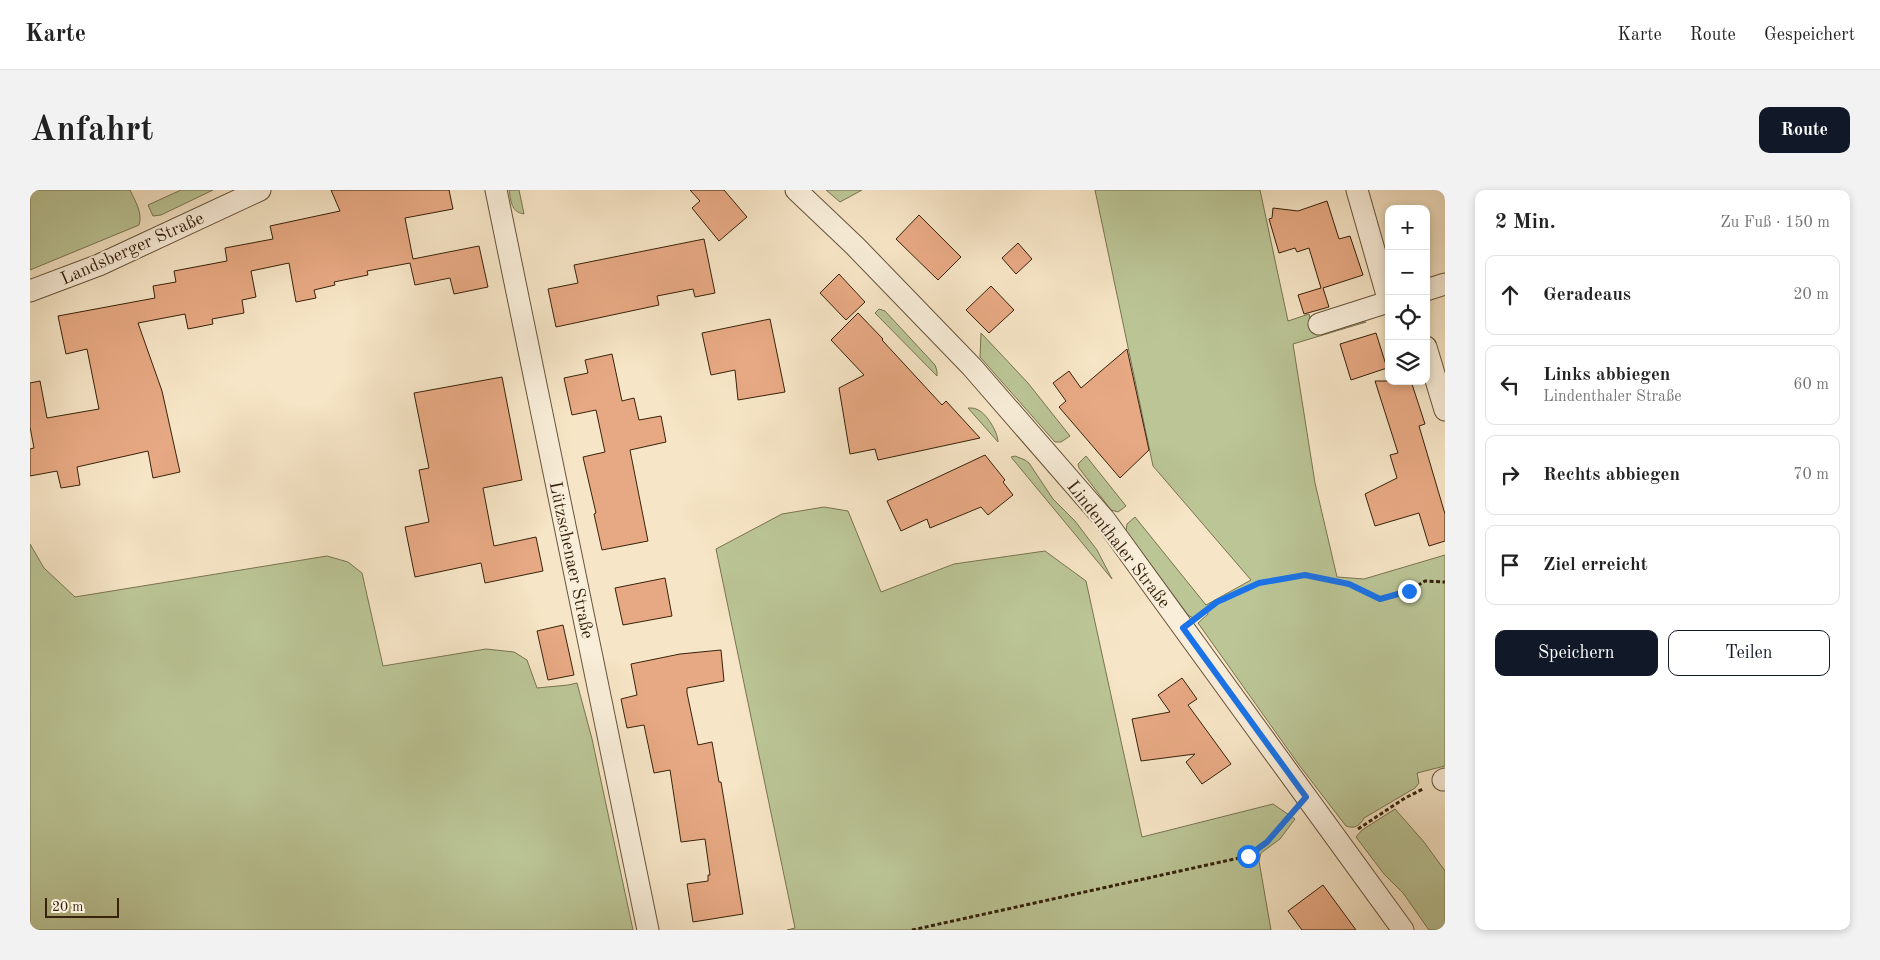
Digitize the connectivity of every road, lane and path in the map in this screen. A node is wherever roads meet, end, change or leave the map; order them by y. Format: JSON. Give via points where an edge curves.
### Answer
{"nodes":[{"id":1,"x":260,"y":190,"type":"edge"},
{"id":2,"x":496,"y":190,"type":"edge"},
{"id":3,"x":796,"y":190,"type":"edge"},
{"id":4,"x":1357,"y":190,"type":"edge"},
{"id":5,"x":1445,"y":284,"type":"edge"},
{"id":6,"x":1430,"y":289,"type":"edge"},
{"id":7,"x":30,"y":291,"type":"edge"},
{"id":8,"x":1387,"y":295,"type":"edge"},
{"id":9,"x":1385,"y":303,"type":"edge"},
{"id":10,"x":1319,"y":324,"type":"dead end"},
{"id":11,"x":1430,"y":360,"type":"edge"},
{"id":12,"x":1445,"y":410,"type":"edge"},
{"id":13,"x":1445,"y":582,"type":"edge"},
{"id":14,"x":1183,"y":628,"type":"junction"},
{"id":15,"x":1444,"y":779,"type":"edge"},
{"id":16,"x":1306,"y":797,"type":"junction"},
{"id":17,"x":1339,"y":842,"type":"junction"},
{"id":18,"x":648,"y":930,"type":"edge"},
{"id":19,"x":912,"y":930,"type":"edge"},
{"id":20,"x":1403,"y":930,"type":"edge"}],
"edges":[{"from":1,"to":7,"type":"street","name":"Landsberger Straße","via":[[99,265]]},
{"from":2,"to":18,"type":"street","name":"Lützschenaer Straße"},
{"from":3,"to":14,"type":"street","name":"Lindenthaler Straße","via":[[972,367],[1105,520]]},
{"from":4,"to":8,"type":"street"},
{"from":5,"to":6,"type":"street"},
{"from":9,"to":10,"type":"street"},
{"from":11,"to":12,"type":"street"},
{"from":13,"to":14,"type":"path","via":[[1425,581],[1409,591],[1380,599],[1349,584],[1305,575],[1259,583],[1217,602]]},
{"from":14,"to":16,"type":"street","name":"Lindenthaler Straße"},
{"from":15,"to":17,"type":"path","via":[[1405,798]]},
{"from":16,"to":17,"type":"street","name":"Lindenthaler Straße"},
{"from":16,"to":19,"type":"path","via":[[1267,842],[1248,856]]},
{"from":17,"to":20,"type":"street","name":"Lindenthaler Straße"}]}
